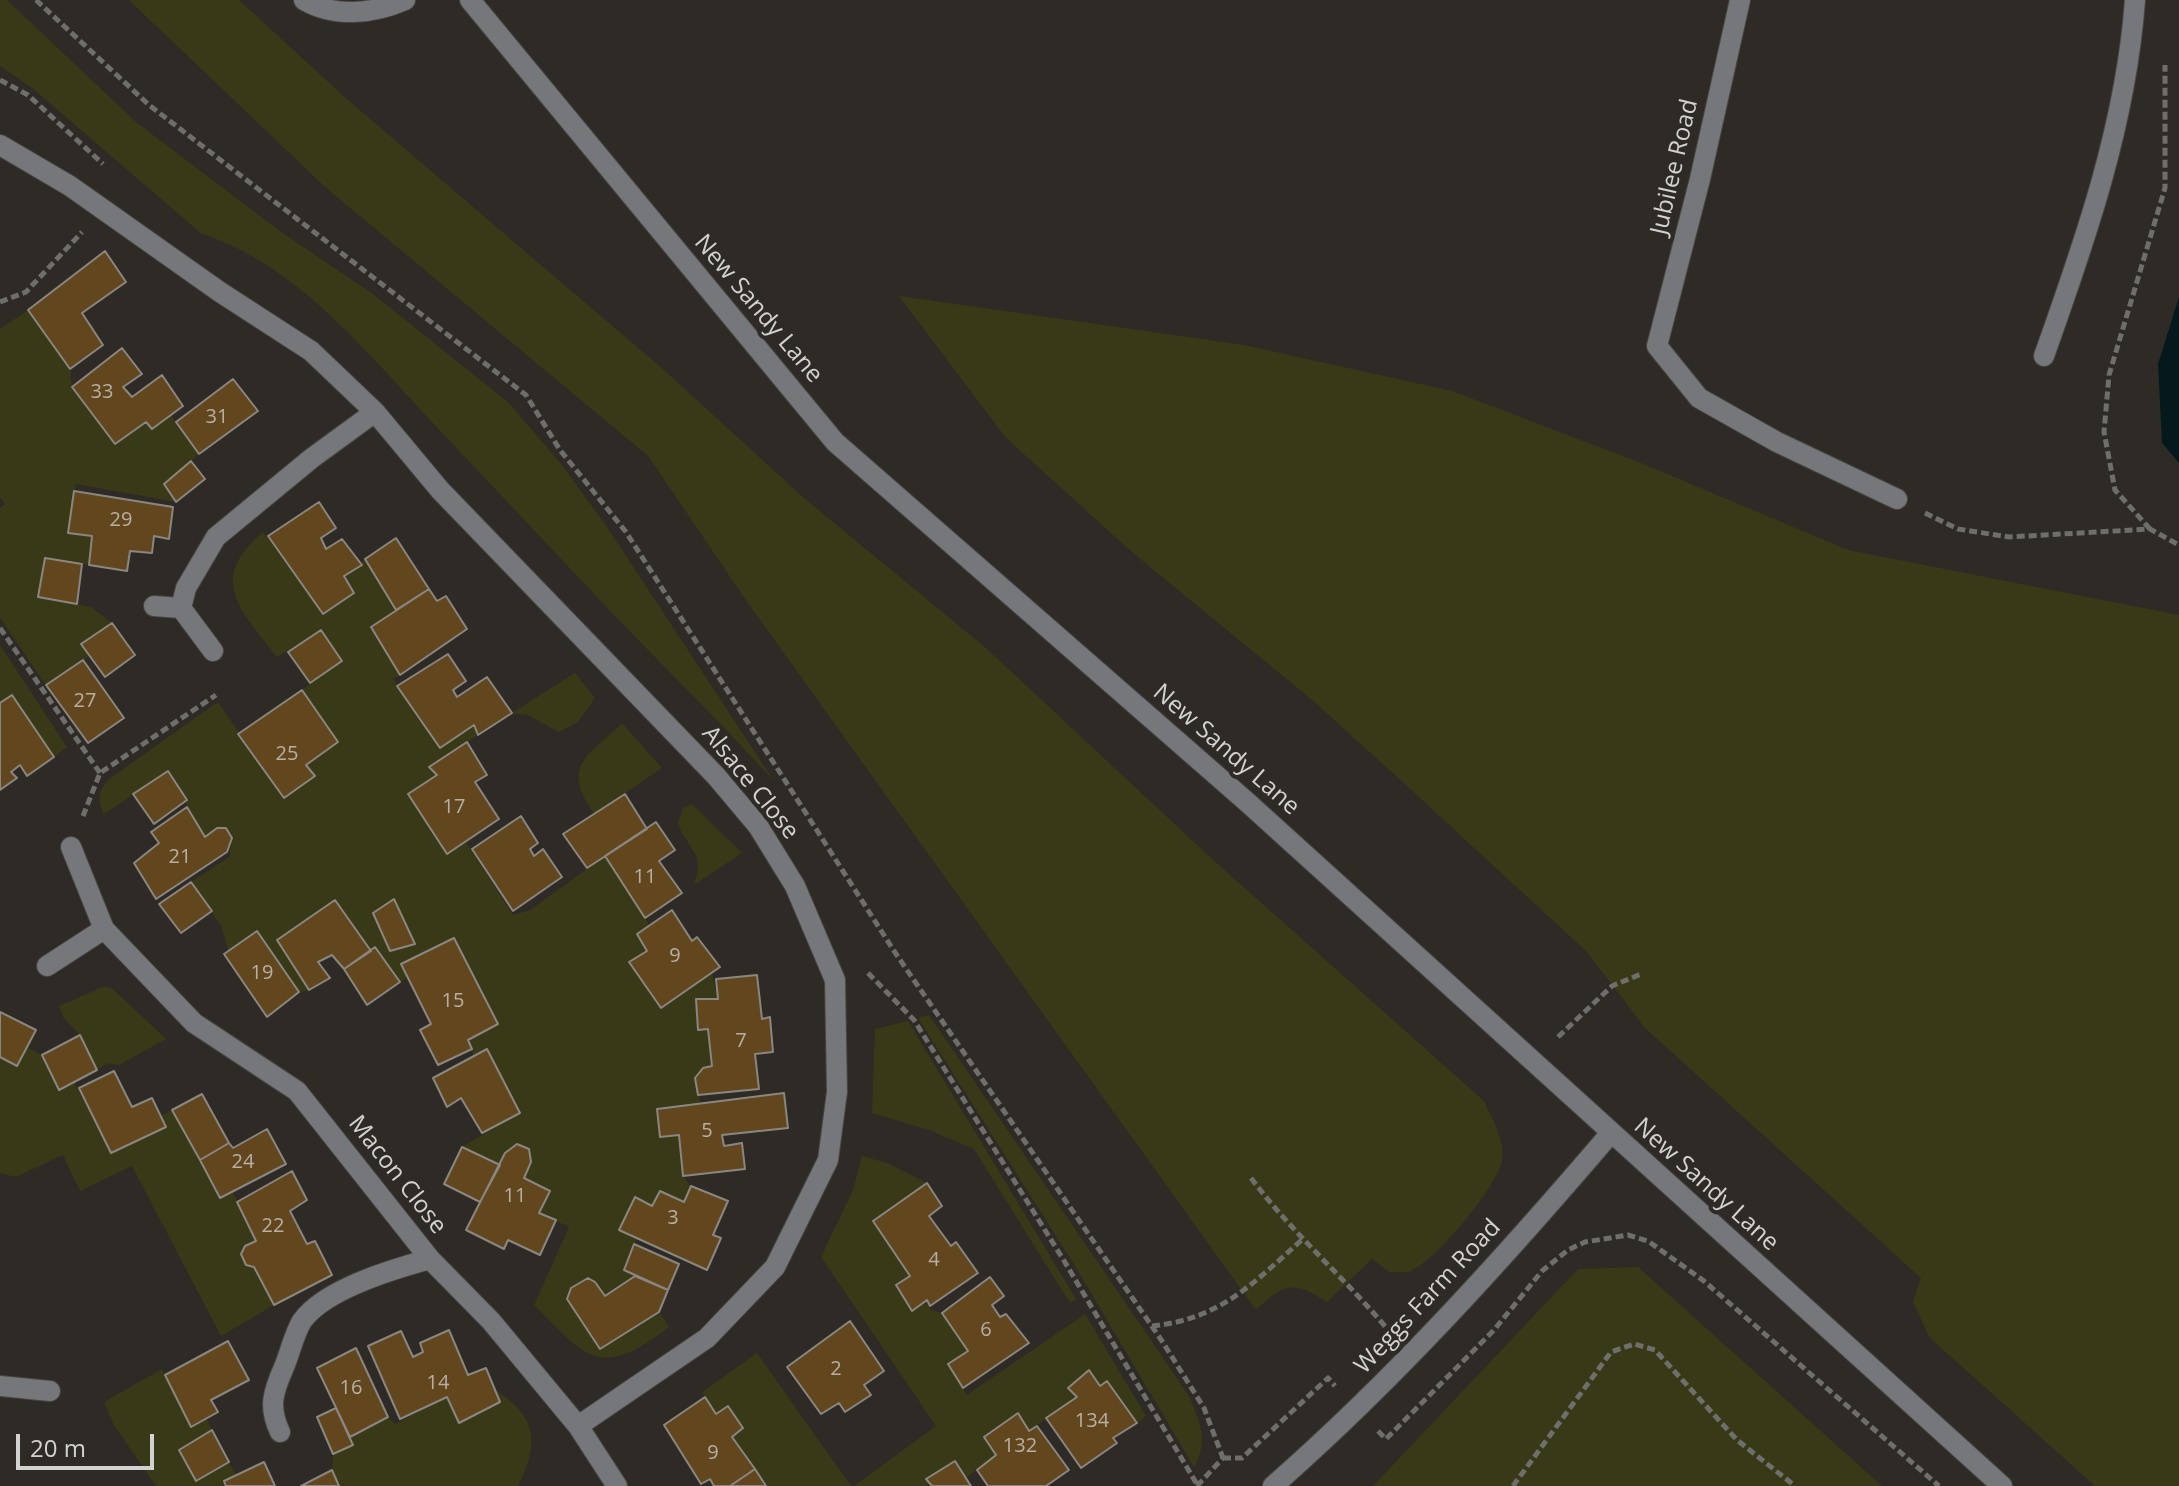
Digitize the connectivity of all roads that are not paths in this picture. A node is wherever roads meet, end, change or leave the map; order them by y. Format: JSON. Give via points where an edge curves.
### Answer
{"nodes":[{"id":1,"x":304,"y":0,"type":"edge"},
{"id":2,"x":405,"y":0,"type":"edge"},
{"id":3,"x":470,"y":0,"type":"edge"},
{"id":4,"x":1740,"y":0,"type":"edge"},
{"id":5,"x":2135,"y":0,"type":"edge"},
{"id":6,"x":0,"y":145,"type":"edge"},
{"id":7,"x":2044,"y":356,"type":"dead end"},
{"id":8,"x":375,"y":412,"type":"junction"},
{"id":9,"x":1897,"y":499,"type":"road end"},
{"id":10,"x":154,"y":606,"type":"dead end"},
{"id":11,"x":181,"y":608,"type":"junction"},
{"id":12,"x":213,"y":651,"type":"dead end"},
{"id":13,"x":71,"y":847,"type":"road end"},
{"id":14,"x":104,"y":929,"type":"junction"},
{"id":15,"x":47,"y":966,"type":"dead end"},
{"id":16,"x":1610,"y":1134,"type":"junction"},
{"id":17,"x":430,"y":1259,"type":"junction"},
{"id":18,"x":0,"y":1386,"type":"edge"},
{"id":19,"x":50,"y":1391,"type":"dead end"},
{"id":20,"x":578,"y":1426,"type":"junction"},
{"id":21,"x":280,"y":1432,"type":"dead end"},
{"id":22,"x":1281,"y":1483,"type":"edge"},
{"id":23,"x":617,"y":1486,"type":"edge"},
{"id":24,"x":2002,"y":1486,"type":"edge"}],
"edges":[{"from":1,"to":2,"type":"street","via":[[348,13],[384,9]]},
{"from":3,"to":16,"type":"street","name":"New Sandy Lane","via":[[835,442],[1247,802]]},
{"from":4,"to":9,"type":"street","name":"Jubilee Road","via":[[1657,346],[1699,398]]},
{"from":5,"to":7,"type":"street","via":[[2124,89],[2092,223]]},
{"from":6,"to":8,"type":"street","name":"Alsace Close","via":[[104,208],[311,351]]},
{"from":8,"to":11,"type":"street","via":[[216,537],[186,588]]},
{"from":8,"to":20,"type":"street","name":"Alsace Close","via":[[440,490],[758,826],[795,886],[835,980],[837,1092],[828,1160],[775,1267],[707,1338]]},
{"from":10,"to":11,"type":"street"},
{"from":11,"to":12,"type":"street"},
{"from":13,"to":14,"type":"street","name":"Macon Close"},
{"from":14,"to":15,"type":"street"},
{"from":14,"to":17,"type":"street","name":"Macon Close","via":[[194,1023],[297,1091]]},
{"from":16,"to":22,"type":"street","name":"Weggs Farm Road","via":[[1410,1356]]},
{"from":16,"to":24,"type":"street","name":"New Sandy Lane"},
{"from":17,"to":20,"type":"street","name":"Macon Close","via":[[491,1321]]},
{"from":17,"to":21,"type":"street","via":[[373,1276],[314,1307],[301,1323],[271,1398]]},
{"from":18,"to":19,"type":"street"},
{"from":20,"to":23,"type":"street","name":"Macon Close"}]}
